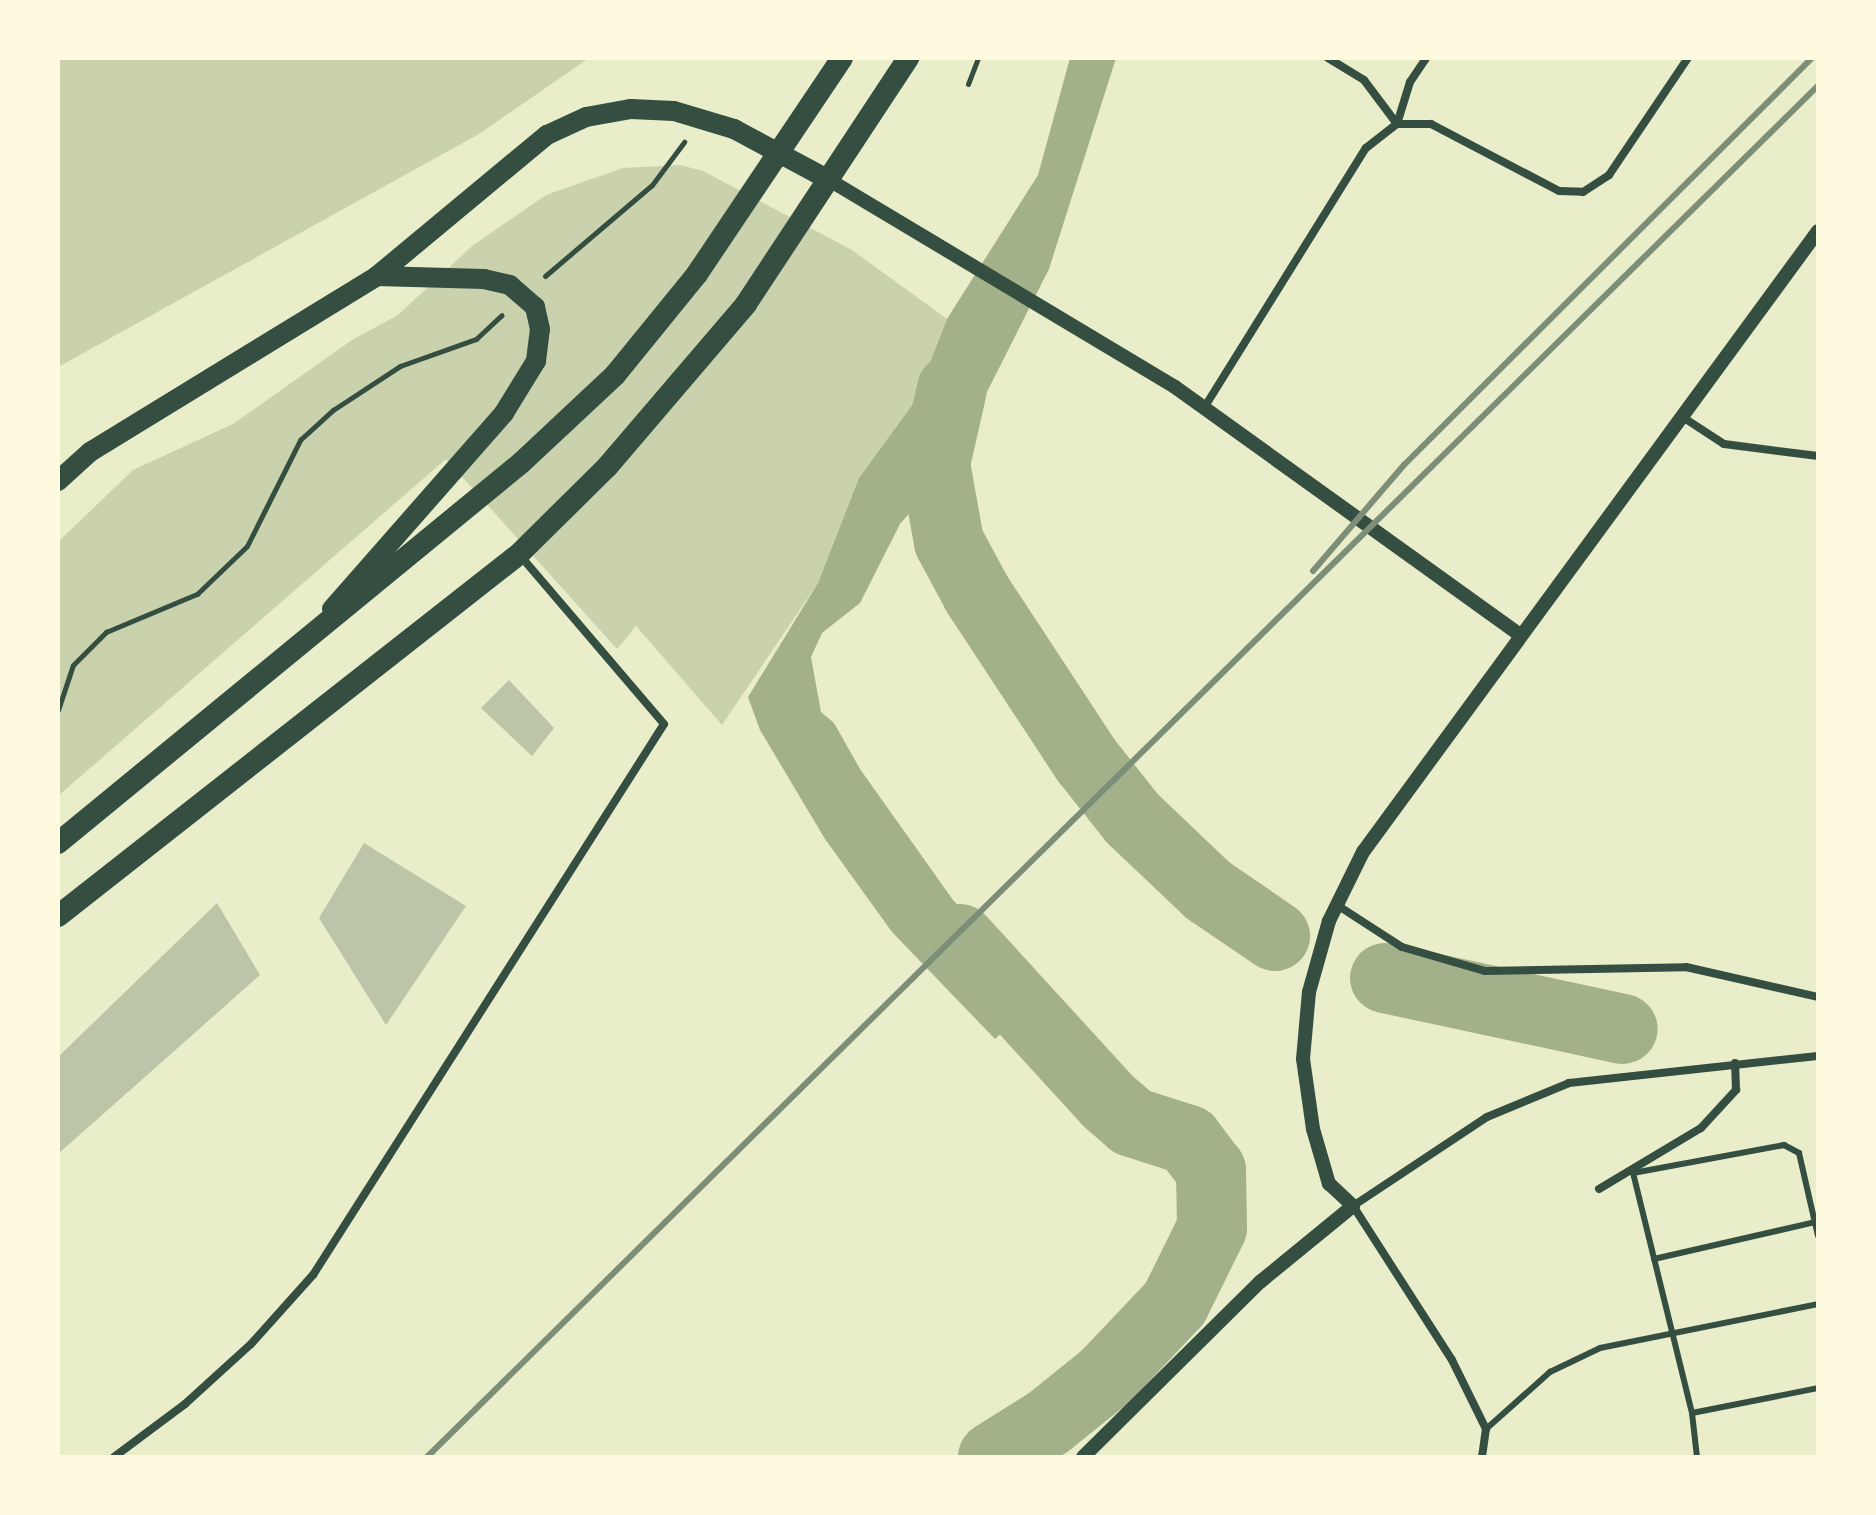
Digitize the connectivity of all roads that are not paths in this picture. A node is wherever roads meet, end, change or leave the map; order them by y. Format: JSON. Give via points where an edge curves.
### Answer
{"nodes":[{"id":1,"x":842,"y":58,"type":"edge"},
{"id":2,"x":908,"y":58,"type":"edge"},
{"id":3,"x":1328,"y":58,"type":"edge"},
{"id":4,"x":1426,"y":58,"type":"edge"},
{"id":5,"x":1688,"y":58,"type":"edge"},
{"id":6,"x":1397,"y":124,"type":"junction"},
{"id":7,"x":780,"y":150,"type":"junction"},
{"id":8,"x":831,"y":181,"type":"junction"},
{"id":9,"x":1818,"y":231,"type":"edge"},
{"id":10,"x":377,"y":276,"type":"junction"},
{"id":11,"x":1204,"y":408,"type":"junction"},
{"id":12,"x":1680,"y":416,"type":"junction"},
{"id":13,"x":1818,"y":456,"type":"edge"},
{"id":14,"x":58,"y":481,"type":"edge"},
{"id":15,"x":519,"y":554,"type":"junction"},
{"id":16,"x":1520,"y":635,"type":"junction"},
{"id":17,"x":306,"y":639,"type":"junction"},
{"id":18,"x":58,"y":843,"type":"edge"},
{"id":19,"x":1337,"y":905,"type":"junction"},
{"id":20,"x":58,"y":916,"type":"edge"},
{"id":21,"x":1818,"y":997,"type":"edge"},
{"id":22,"x":1818,"y":1056,"type":"edge"},
{"id":23,"x":1735,"y":1063,"type":"junction"},
{"id":24,"x":1633,"y":1173,"type":"junction"},
{"id":25,"x":1599,"y":1189,"type":"dead end"},
{"id":26,"x":1353,"y":1206,"type":"junction"},
{"id":27,"x":1815,"y":1222,"type":"junction"},
{"id":28,"x":1818,"y":1236,"type":"edge"},
{"id":29,"x":1654,"y":1259,"type":"junction"},
{"id":30,"x":1818,"y":1304,"type":"edge"},
{"id":31,"x":1671,"y":1331,"type":"junction"},
{"id":32,"x":1818,"y":1388,"type":"edge"},
{"id":33,"x":1692,"y":1413,"type":"junction"},
{"id":34,"x":1486,"y":1429,"type":"junction"},
{"id":35,"x":114,"y":1457,"type":"edge"},
{"id":36,"x":1083,"y":1457,"type":"edge"},
{"id":37,"x":1482,"y":1457,"type":"edge"},
{"id":38,"x":1697,"y":1457,"type":"edge"}],
"edges":[{"from":1,"to":7,"type":"highway"},
{"from":2,"to":8,"type":"highway"},
{"from":3,"to":6,"type":"street","via":[[1364,80]]},
{"from":4,"to":6,"type":"street","via":[[1410,82]]},
{"from":5,"to":6,"type":"street","via":[[1609,175],[1583,192],[1559,191],[1431,124]]},
{"from":6,"to":11,"type":"street","via":[[1366,148]]},
{"from":7,"to":8,"type":"main road"},
{"from":7,"to":10,"type":"main road","via":[[674,111],[631,109],[586,117],[547,135]]},
{"from":7,"to":17,"type":"highway","via":[[697,274],[615,375],[521,463]]},
{"from":8,"to":11,"type":"street"},
{"from":8,"to":15,"type":"highway","via":[[746,304],[607,467]]},
{"from":9,"to":12,"type":"street"},
{"from":10,"to":14,"type":"main road","via":[[90,452]]},
{"from":10,"to":17,"type":"main road","via":[[484,279],[525,293],[540,329],[536,361],[504,413]]},
{"from":11,"to":16,"type":"street"},
{"from":12,"to":13,"type":"street","via":[[1724,444]]},
{"from":12,"to":16,"type":"street"},
{"from":15,"to":20,"type":"highway"},
{"from":15,"to":35,"type":"street","via":[[664,724],[313,1275],[196,1394]]},
{"from":16,"to":19,"type":"street","via":[[1363,852]]},
{"from":17,"to":18,"type":"highway"},
{"from":19,"to":21,"type":"street","via":[[1402,947],[1485,971],[1686,967]]},
{"from":19,"to":26,"type":"street","via":[[1309,992],[1303,1059],[1313,1129],[1329,1184]]},
{"from":22,"to":23,"type":"street"},
{"from":23,"to":24,"type":"street","via":[[1736,1090],[1727,1100],[1701,1128]]},
{"from":23,"to":26,"type":"street","via":[[1569,1083],[1487,1117]]},
{"from":24,"to":25,"type":"street"},
{"from":24,"to":27,"type":"lane","via":[[1784,1145],[1799,1153]]},
{"from":24,"to":29,"type":"lane"},
{"from":26,"to":34,"type":"street","via":[[1452,1360]]},
{"from":26,"to":36,"type":"street","via":[[1260,1282]]},
{"from":27,"to":28,"type":"lane"},
{"from":27,"to":29,"type":"lane"},
{"from":29,"to":31,"type":"lane"},
{"from":30,"to":31,"type":"lane"},
{"from":31,"to":33,"type":"lane"},
{"from":31,"to":34,"type":"lane","via":[[1600,1348],[1550,1372]]},
{"from":32,"to":33,"type":"lane"},
{"from":33,"to":38,"type":"lane"},
{"from":34,"to":37,"type":"street"}]}
